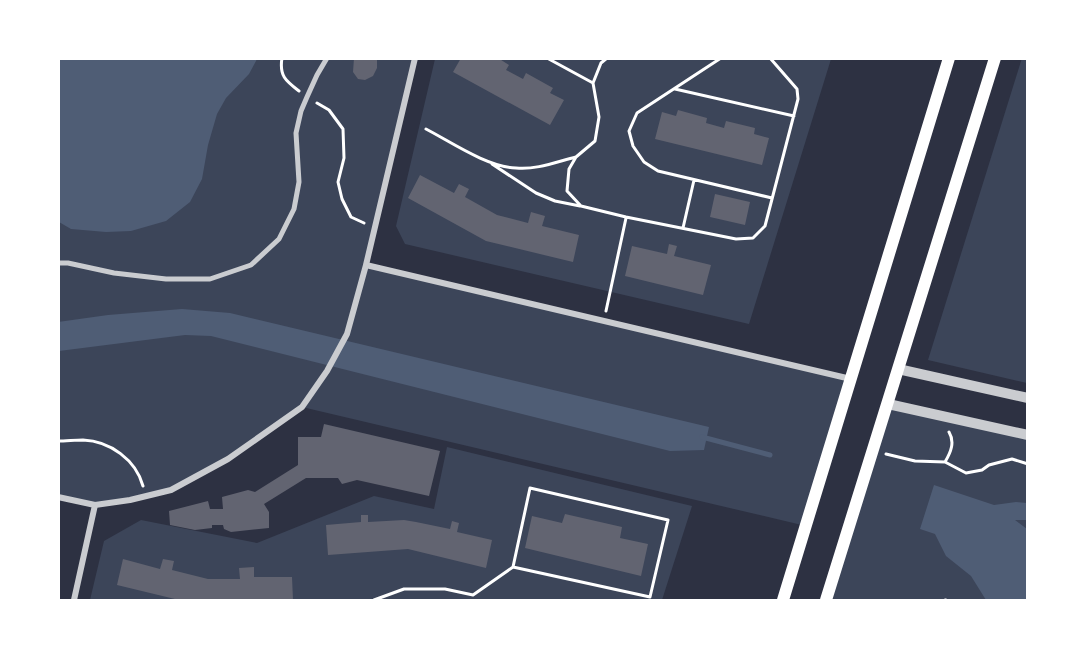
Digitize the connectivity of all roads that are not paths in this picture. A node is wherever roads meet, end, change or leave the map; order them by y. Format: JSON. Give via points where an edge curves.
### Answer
{"nodes":[{"id":1,"x":327,"y":58,"type":"edge"},
{"id":2,"x":415,"y":58,"type":"edge"},
{"id":3,"x":949,"y":58,"type":"edge"},
{"id":4,"x":995,"y":58,"type":"edge"},
{"id":5,"x":58,"y":263,"type":"edge"},
{"id":6,"x":366,"y":265,"type":"junction"},
{"id":7,"x":898,"y":369,"type":"junction"},
{"id":8,"x":851,"y":379,"type":"junction"},
{"id":9,"x":1028,"y":398,"type":"edge"},
{"id":10,"x":888,"y":404,"type":"junction"},
{"id":11,"x":1028,"y":435,"type":"edge"},
{"id":12,"x":58,"y":497,"type":"edge"},
{"id":13,"x":94,"y":505,"type":"junction"},
{"id":14,"x":74,"y":600,"type":"edge"},
{"id":15,"x":783,"y":600,"type":"edge"},
{"id":16,"x":826,"y":600,"type":"edge"}],
"edges":[{"from":1,"to":5,"type":"street","via":[[301,111],[296,133],[299,182],[294,209],[279,239],[251,264],[210,279],[166,279]]},
{"from":2,"to":6,"type":"street"},
{"from":3,"to":8,"type":"main road"},
{"from":4,"to":7,"type":"main road"},
{"from":6,"to":8,"type":"street"},
{"from":6,"to":13,"type":"street","via":[[347,334],[302,407],[228,459],[171,490]]},
{"from":7,"to":9,"type":"street"},
{"from":7,"to":10,"type":"main road"},
{"from":8,"to":15,"type":"main road"},
{"from":10,"to":11,"type":"street"},
{"from":10,"to":16,"type":"main road"},
{"from":12,"to":13,"type":"street"},
{"from":13,"to":14,"type":"street"}]}
